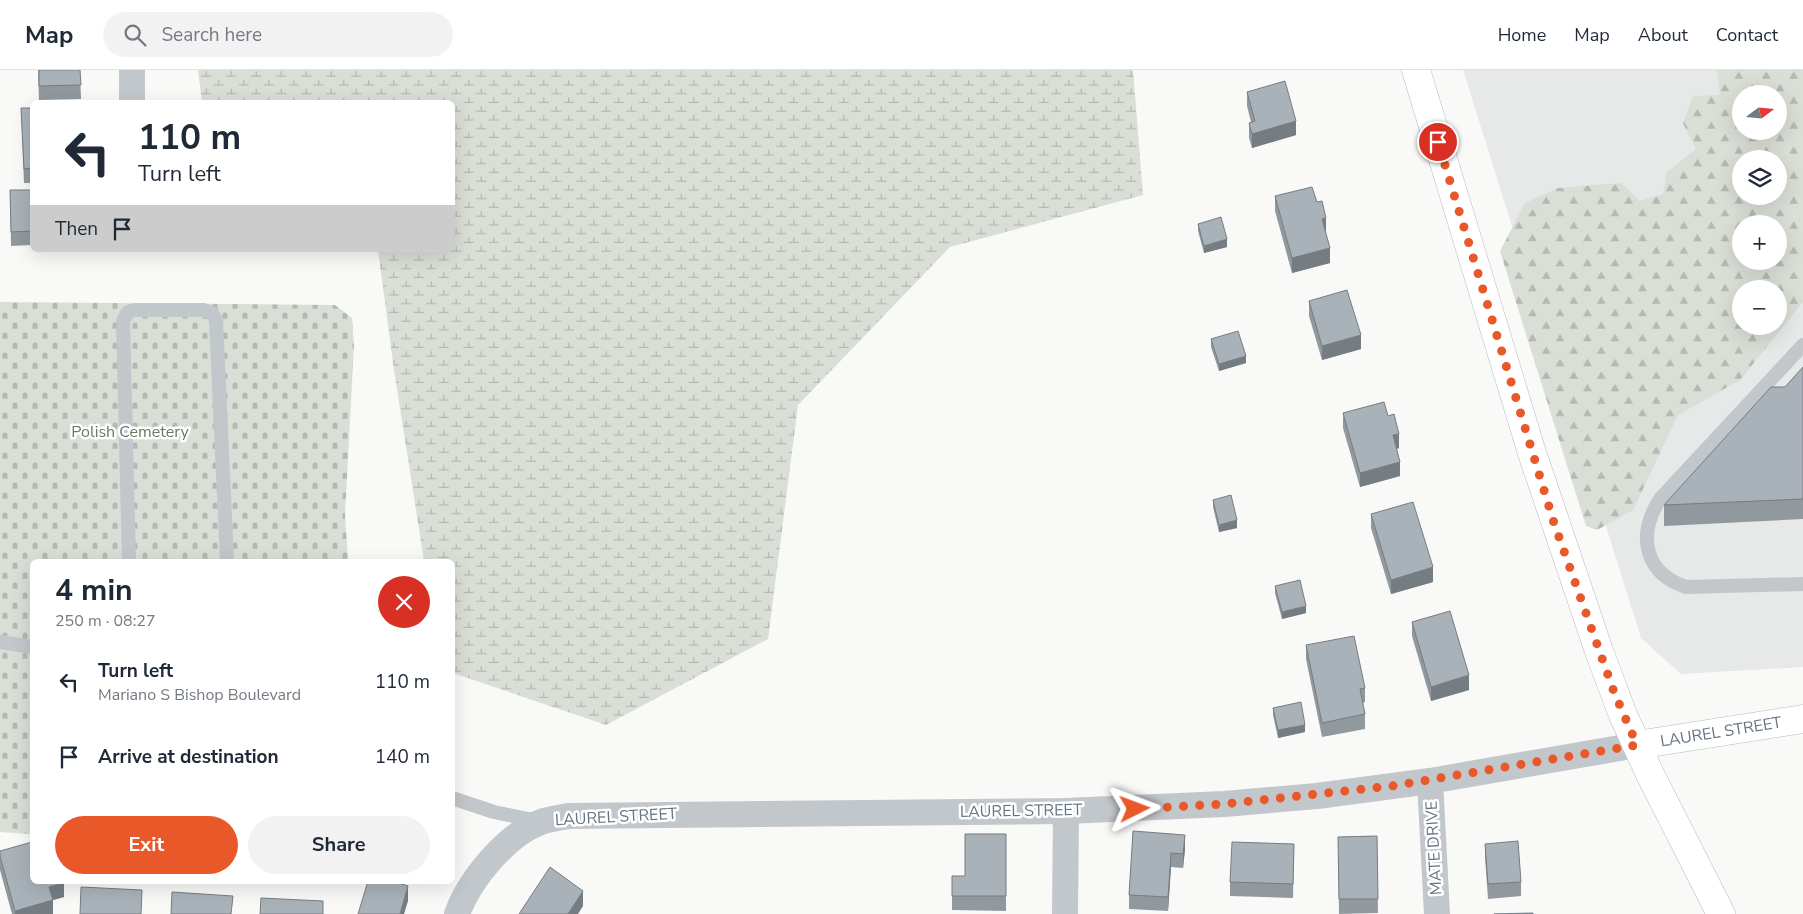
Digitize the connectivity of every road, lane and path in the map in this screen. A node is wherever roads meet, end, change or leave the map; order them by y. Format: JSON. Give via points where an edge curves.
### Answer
{"nodes":[{"id":1,"x":132,"y":70,"type":"edge"},
{"id":2,"x":1416,"y":70,"type":"edge"},
{"id":3,"x":132,"y":100,"type":"edge"},
{"id":4,"x":1803,"y":345,"type":"edge"},
{"id":5,"x":129,"y":559,"type":"edge"},
{"id":6,"x":227,"y":559,"type":"edge"},
{"id":7,"x":1803,"y":584,"type":"edge"},
{"id":8,"x":0,"y":642,"type":"edge"},
{"id":9,"x":30,"y":647,"type":"edge"},
{"id":10,"x":1803,"y":719,"type":"edge"},
{"id":11,"x":1637,"y":745,"type":"junction"},
{"id":12,"x":1430,"y":781,"type":"junction"},
{"id":13,"x":455,"y":799,"type":"edge"},
{"id":14,"x":1066,"y":811,"type":"junction"},
{"id":15,"x":540,"y":822,"type":"junction"},
{"id":16,"x":457,"y":914,"type":"edge"},
{"id":17,"x":1065,"y":914,"type":"edge"},
{"id":18,"x":1437,"y":914,"type":"edge"},
{"id":19,"x":1721,"y":914,"type":"edge"}],
"edges":[{"from":1,"to":3,"type":"street"},
{"from":2,"to":11,"type":"main road","via":[[1554,523],[1614,692]]},
{"from":4,"to":7,"type":"lane","via":[[1660,499],[1647,528],[1651,556],[1658,571],[1670,582],[1686,587]]},
{"from":5,"to":6,"type":"lane","via":[[123,321],[128,312],[135,310],[204,310],[212,313],[216,320]]},
{"from":8,"to":9,"type":"lane"},
{"from":10,"to":11,"type":"main road","name":"LAUREL STREET"},
{"from":11,"to":12,"type":"street","name":"LAUREL STREET"},
{"from":11,"to":19,"type":"main road"},
{"from":12,"to":14,"type":"street","name":"LAUREL STREET","via":[[1224,804]]},
{"from":12,"to":18,"type":"street","name":"MATE DRIVE"},
{"from":13,"to":15,"type":"lane"},
{"from":14,"to":15,"type":"street","name":"LAUREL STREET","via":[[597,814]]},
{"from":14,"to":17,"type":"street"},
{"from":15,"to":16,"type":"street","name":"LAUREL STREET","via":[[512,839],[487,864],[472,884]]}]}
